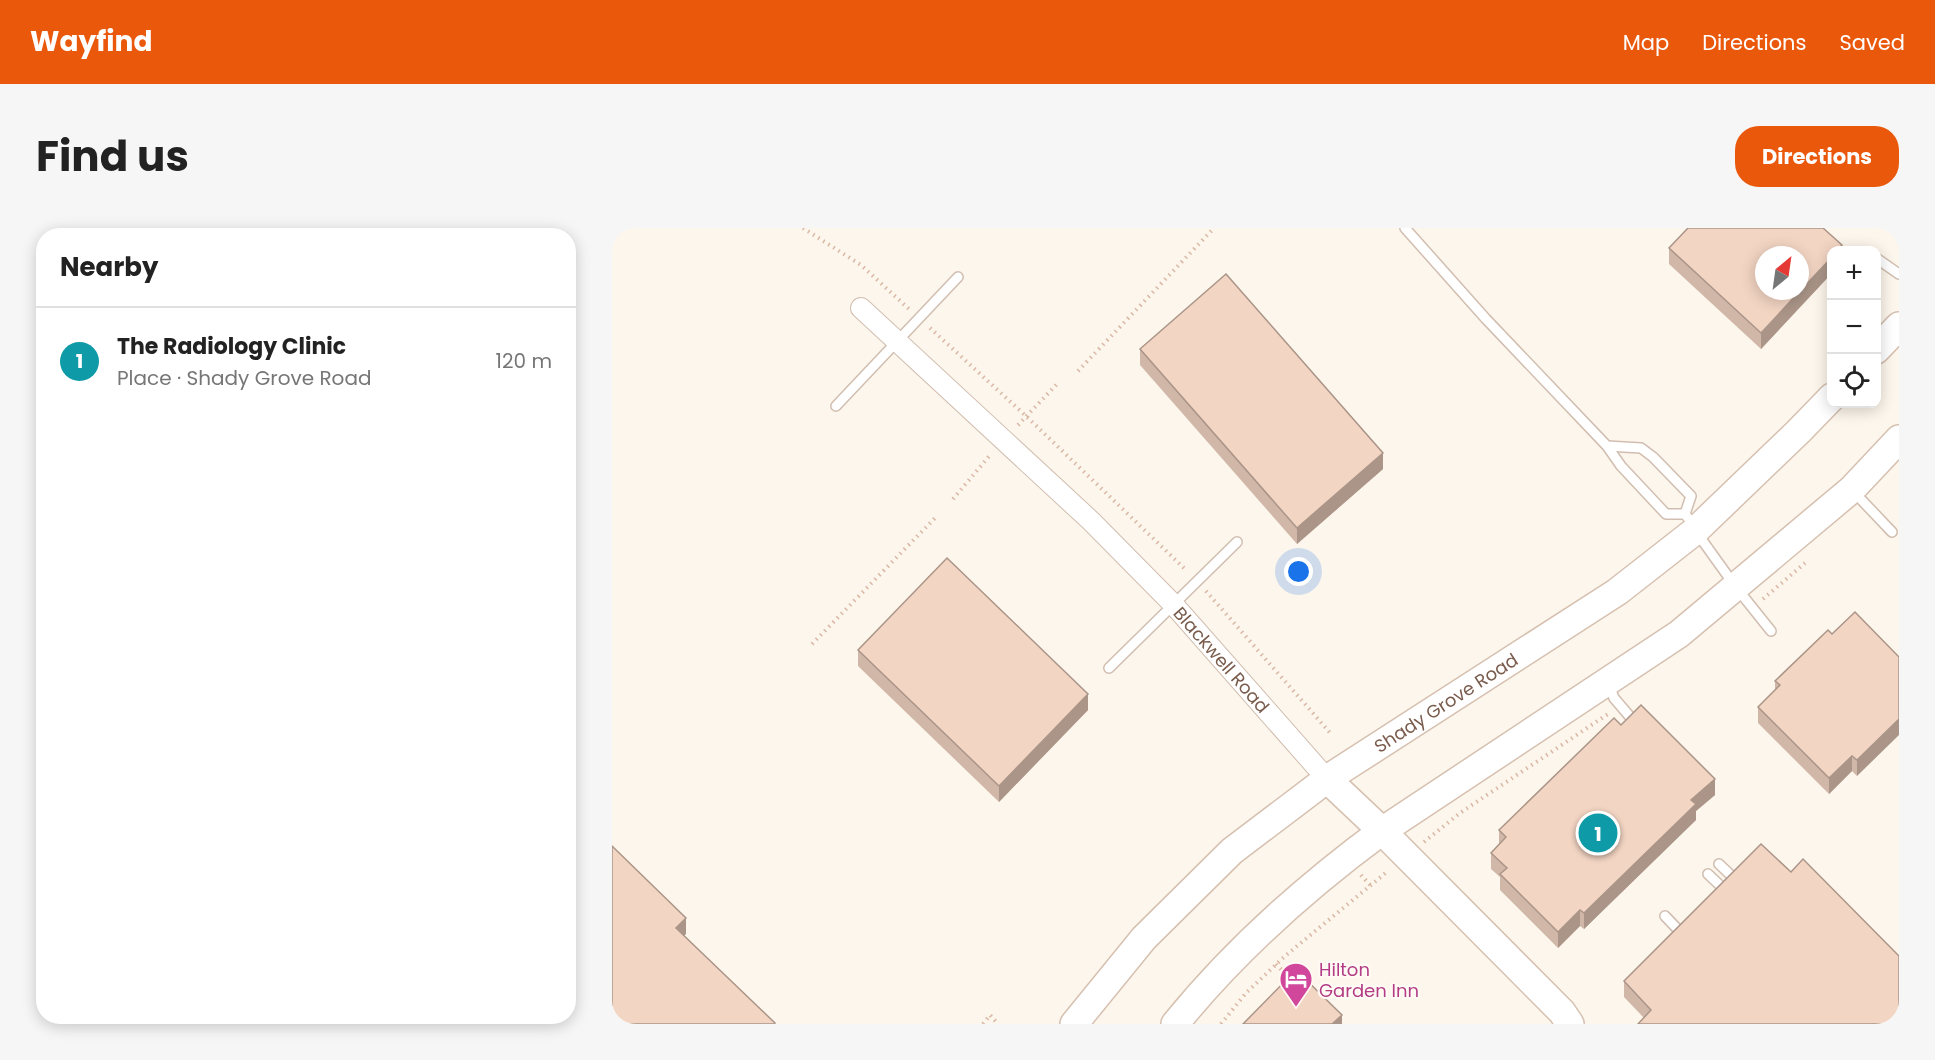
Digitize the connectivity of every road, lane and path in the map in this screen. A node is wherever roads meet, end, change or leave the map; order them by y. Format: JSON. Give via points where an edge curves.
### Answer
{"nodes":[{"id":1,"x":803,"y":228,"type":"edge"},
{"id":2,"x":1214,"y":228,"type":"edge"},
{"id":3,"x":1405,"y":228,"type":"edge"},
{"id":4,"x":1881,"y":261,"type":"edge"},
{"id":5,"x":1899,"y":274,"type":"edge"},
{"id":6,"x":958,"y":277,"type":"dead end"},
{"id":7,"x":905,"y":306,"type":"dead end"},
{"id":8,"x":861,"y":308,"type":"dead end"},
{"id":9,"x":1899,"y":326,"type":"edge"},
{"id":10,"x":933,"y":332,"type":"dead end"},
{"id":11,"x":896,"y":342,"type":"junction"},
{"id":12,"x":1881,"y":345,"type":"edge"},
{"id":13,"x":1078,"y":371,"type":"dead end"},
{"id":14,"x":1058,"y":383,"type":"dead end"},
{"id":15,"x":1827,"y":402,"type":"edge"},
{"id":16,"x":836,"y":406,"type":"dead end"},
{"id":17,"x":1026,"y":416,"type":"junction"},
{"id":18,"x":1015,"y":428,"type":"dead end"},
{"id":19,"x":1899,"y":439,"type":"edge"},
{"id":20,"x":1607,"y":446,"type":"junction"},
{"id":21,"x":994,"y":451,"type":"dead end"},
{"id":22,"x":1852,"y":489,"type":"junction"},
{"id":23,"x":953,"y":499,"type":"dead end"},
{"id":24,"x":937,"y":516,"type":"dead end"},
{"id":25,"x":1690,"y":522,"type":"junction"},
{"id":26,"x":1892,"y":532,"type":"dead end"},
{"id":27,"x":1237,"y":542,"type":"dead end"},
{"id":28,"x":1809,"y":560,"type":"dead end"},
{"id":29,"x":1197,"y":581,"type":"junction"},
{"id":30,"x":1735,"y":586,"type":"junction"},
{"id":31,"x":1173,"y":604,"type":"junction"},
{"id":32,"x":1752,"y":607,"type":"junction"},
{"id":33,"x":1771,"y":631,"type":"dead end"},
{"id":34,"x":812,"y":644,"type":"dead end"},
{"id":35,"x":1109,"y":668,"type":"dead end"},
{"id":36,"x":1608,"y":682,"type":"junction"},
{"id":37,"x":1620,"y":706,"type":"junction"},
{"id":38,"x":1637,"y":725,"type":"edge"},
{"id":39,"x":1332,"y":735,"type":"dead end"},
{"id":40,"x":1327,"y":779,"type":"junction"},
{"id":41,"x":1382,"y":831,"type":"junction"},
{"id":42,"x":1406,"y":856,"type":"junction"},
{"id":43,"x":1719,"y":864,"type":"dead end"},
{"id":44,"x":1708,"y":874,"type":"dead end"},
{"id":45,"x":1361,"y":875,"type":"dead end"},
{"id":46,"x":1739,"y":883,"type":"edge"},
{"id":47,"x":1371,"y":886,"type":"junction"},
{"id":48,"x":1728,"y":894,"type":"edge"},
{"id":49,"x":1665,"y":916,"type":"dead end"},
{"id":50,"x":1684,"y":937,"type":"edge"},
{"id":51,"x":1276,"y":964,"type":"junction"},
{"id":52,"x":1293,"y":981,"type":"edge"},
{"id":53,"x":1563,"y":1018,"type":"edge"},
{"id":54,"x":983,"y":1024,"type":"edge"},
{"id":55,"x":998,"y":1024,"type":"edge"},
{"id":56,"x":1074,"y":1024,"type":"edge"},
{"id":57,"x":1175,"y":1024,"type":"edge"},
{"id":58,"x":1221,"y":1024,"type":"edge"}],
"edges":[{"from":1,"to":7,"type":"path","via":[[861,265]]},
{"from":2,"to":13,"type":"path"},
{"from":3,"to":20,"type":"lane"},
{"from":4,"to":5,"type":"lane"},
{"from":6,"to":11,"type":"lane"},
{"from":8,"to":11,"type":"street","name":"Blackwell Road"},
{"from":9,"to":12,"type":"main road"},
{"from":10,"to":17,"type":"path"},
{"from":11,"to":16,"type":"lane"},
{"from":11,"to":31,"type":"street","name":"Blackwell Road","via":[[1091,521]]},
{"from":14,"to":17,"type":"path"},
{"from":15,"to":25,"type":"main road","name":"Shady Grove Road","via":[[1798,432]]},
{"from":17,"to":18,"type":"path"},
{"from":17,"to":29,"type":"path"},
{"from":19,"to":22,"type":"main road"},
{"from":20,"to":25,"type":"lane","via":[[1666,514]]},
{"from":20,"to":25,"type":"lane","via":[[1641,448],[1653,457],[1691,496]]},
{"from":21,"to":23,"type":"path"},
{"from":22,"to":26,"type":"lane"},
{"from":22,"to":30,"type":"main road"},
{"from":24,"to":34,"type":"path"},
{"from":25,"to":30,"type":"lane"},
{"from":25,"to":40,"type":"main road","name":"Shady Grove Road","via":[[1617,592]]},
{"from":27,"to":29,"type":"lane"},
{"from":28,"to":32,"type":"path"},
{"from":29,"to":31,"type":"lane"},
{"from":29,"to":39,"type":"path"},
{"from":30,"to":32,"type":"lane"},
{"from":30,"to":36,"type":"main road","via":[[1679,634]]},
{"from":31,"to":35,"type":"lane"},
{"from":31,"to":40,"type":"street","name":"Blackwell Road"},
{"from":32,"to":33,"type":"lane"},
{"from":36,"to":37,"type":"lane"},
{"from":36,"to":41,"type":"main road"},
{"from":37,"to":38,"type":"lane"},
{"from":37,"to":42,"type":"path","via":[[1460,813]]},
{"from":40,"to":41,"type":"main road","name":"Blackwell Road"},
{"from":40,"to":56,"type":"main road","name":"Shady Grove Road","via":[[1232,851],[1144,938]]},
{"from":41,"to":42,"type":"main road","name":"Blackwell Road"},
{"from":41,"to":57,"type":"main road","via":[[1283,909]]},
{"from":42,"to":47,"type":"path"},
{"from":42,"to":53,"type":"main road","name":"Blackwell Road"},
{"from":43,"to":46,"type":"lane"},
{"from":44,"to":48,"type":"lane"},
{"from":45,"to":47,"type":"path"},
{"from":47,"to":51,"type":"path"},
{"from":49,"to":50,"type":"lane"},
{"from":51,"to":52,"type":"path"},
{"from":51,"to":58,"type":"path"},
{"from":54,"to":55,"type":"path","via":[[990,1015]]}]}
